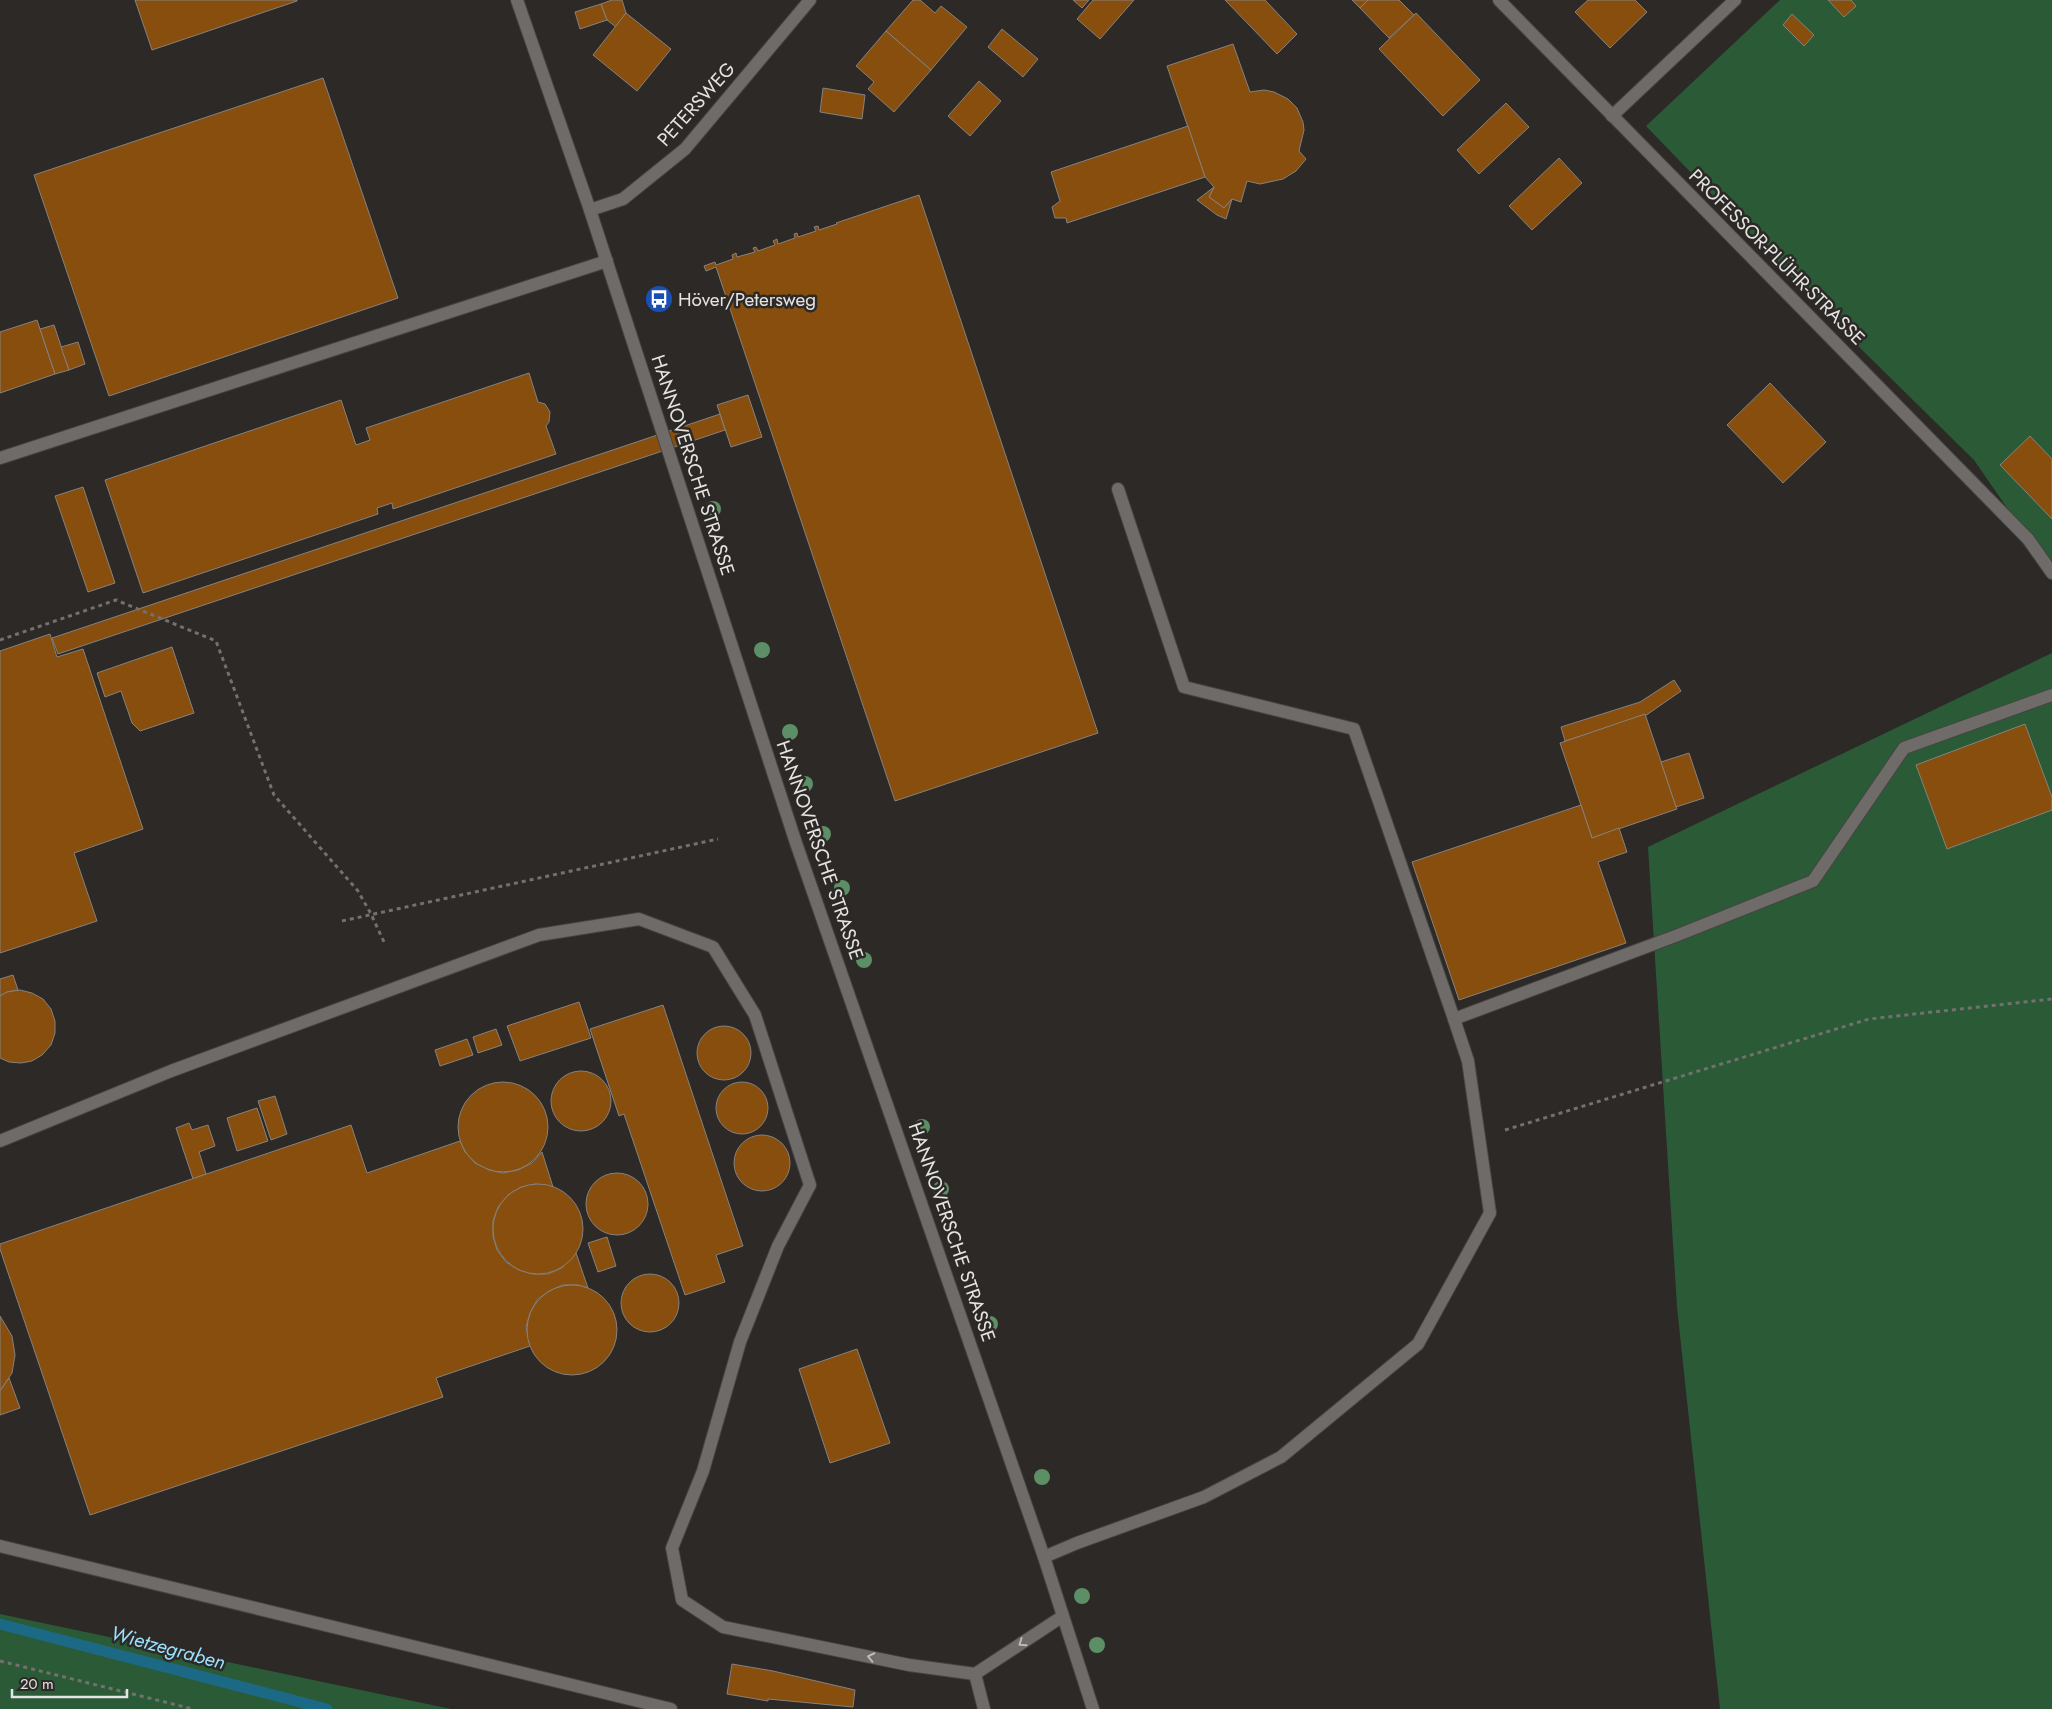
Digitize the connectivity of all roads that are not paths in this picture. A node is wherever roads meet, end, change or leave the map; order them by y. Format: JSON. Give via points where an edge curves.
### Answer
{"nodes":[{"id":1,"x":518,"y":0,"type":"edge"},
{"id":2,"x":810,"y":0,"type":"edge"},
{"id":3,"x":1499,"y":0,"type":"edge"},
{"id":4,"x":1736,"y":0,"type":"edge"},
{"id":5,"x":1612,"y":116,"type":"junction"},
{"id":6,"x":590,"y":210,"type":"junction"},
{"id":7,"x":607,"y":261,"type":"junction"},
{"id":8,"x":0,"y":458,"type":"edge"},
{"id":9,"x":1118,"y":489,"type":"dead end"},
{"id":10,"x":2052,"y":573,"type":"edge"},
{"id":11,"x":2052,"y":696,"type":"edge"},
{"id":12,"x":1454,"y":1019,"type":"junction"},
{"id":13,"x":0,"y":1141,"type":"edge"},
{"id":14,"x":0,"y":1546,"type":"edge"},
{"id":15,"x":1044,"y":1558,"type":"junction"},
{"id":16,"x":1063,"y":1616,"type":"junction"},
{"id":17,"x":975,"y":1674,"type":"junction"},
{"id":18,"x":671,"y":1709,"type":"edge"},
{"id":19,"x":984,"y":1709,"type":"edge"},
{"id":20,"x":1092,"y":1709,"type":"edge"}],
"edges":[{"from":1,"to":6,"type":"street","name":"HANNOVERSCHE STRASSE"},
{"from":2,"to":6,"type":"street","name":"PETERSWEG","via":[[685,149],[622,199]]},
{"from":3,"to":5,"type":"street","name":"PROFESSOR-PLÜHR-STRASSE"},
{"from":4,"to":5,"type":"street"},
{"from":5,"to":10,"type":"street","name":"PROFESSOR-PLÜHR-STRASSE","via":[[2028,539]]},
{"from":6,"to":7,"type":"street","name":"HANNOVERSCHE STRASSE"},
{"from":7,"to":8,"type":"street"},
{"from":7,"to":15,"type":"street","name":"HANNOVERSCHE STRASSE","via":[[793,833]]},
{"from":9,"to":12,"type":"street","via":[[1184,687],[1354,729]]},
{"from":11,"to":12,"type":"street","via":[[1904,748],[1813,881]]},
{"from":12,"to":15,"type":"street","via":[[1468,1061],[1490,1213],[1418,1344],[1281,1457],[1204,1497]]},
{"from":17,"to":13,"type":"street","one_way":true,"via":[[909,1665],[724,1627],[682,1600],[672,1548],[703,1471],[740,1342],[778,1246],[810,1185],[755,1015],[713,947],[639,920],[539,935],[171,1071]]},
{"from":14,"to":18,"type":"street"},
{"from":15,"to":16,"type":"street","name":"HANNOVERSCHE STRASSE"},
{"from":16,"to":17,"type":"street","one_way":true},
{"from":16,"to":20,"type":"street","name":"HANNOVERSCHE STRASSE"},
{"from":17,"to":19,"type":"street"}]}
